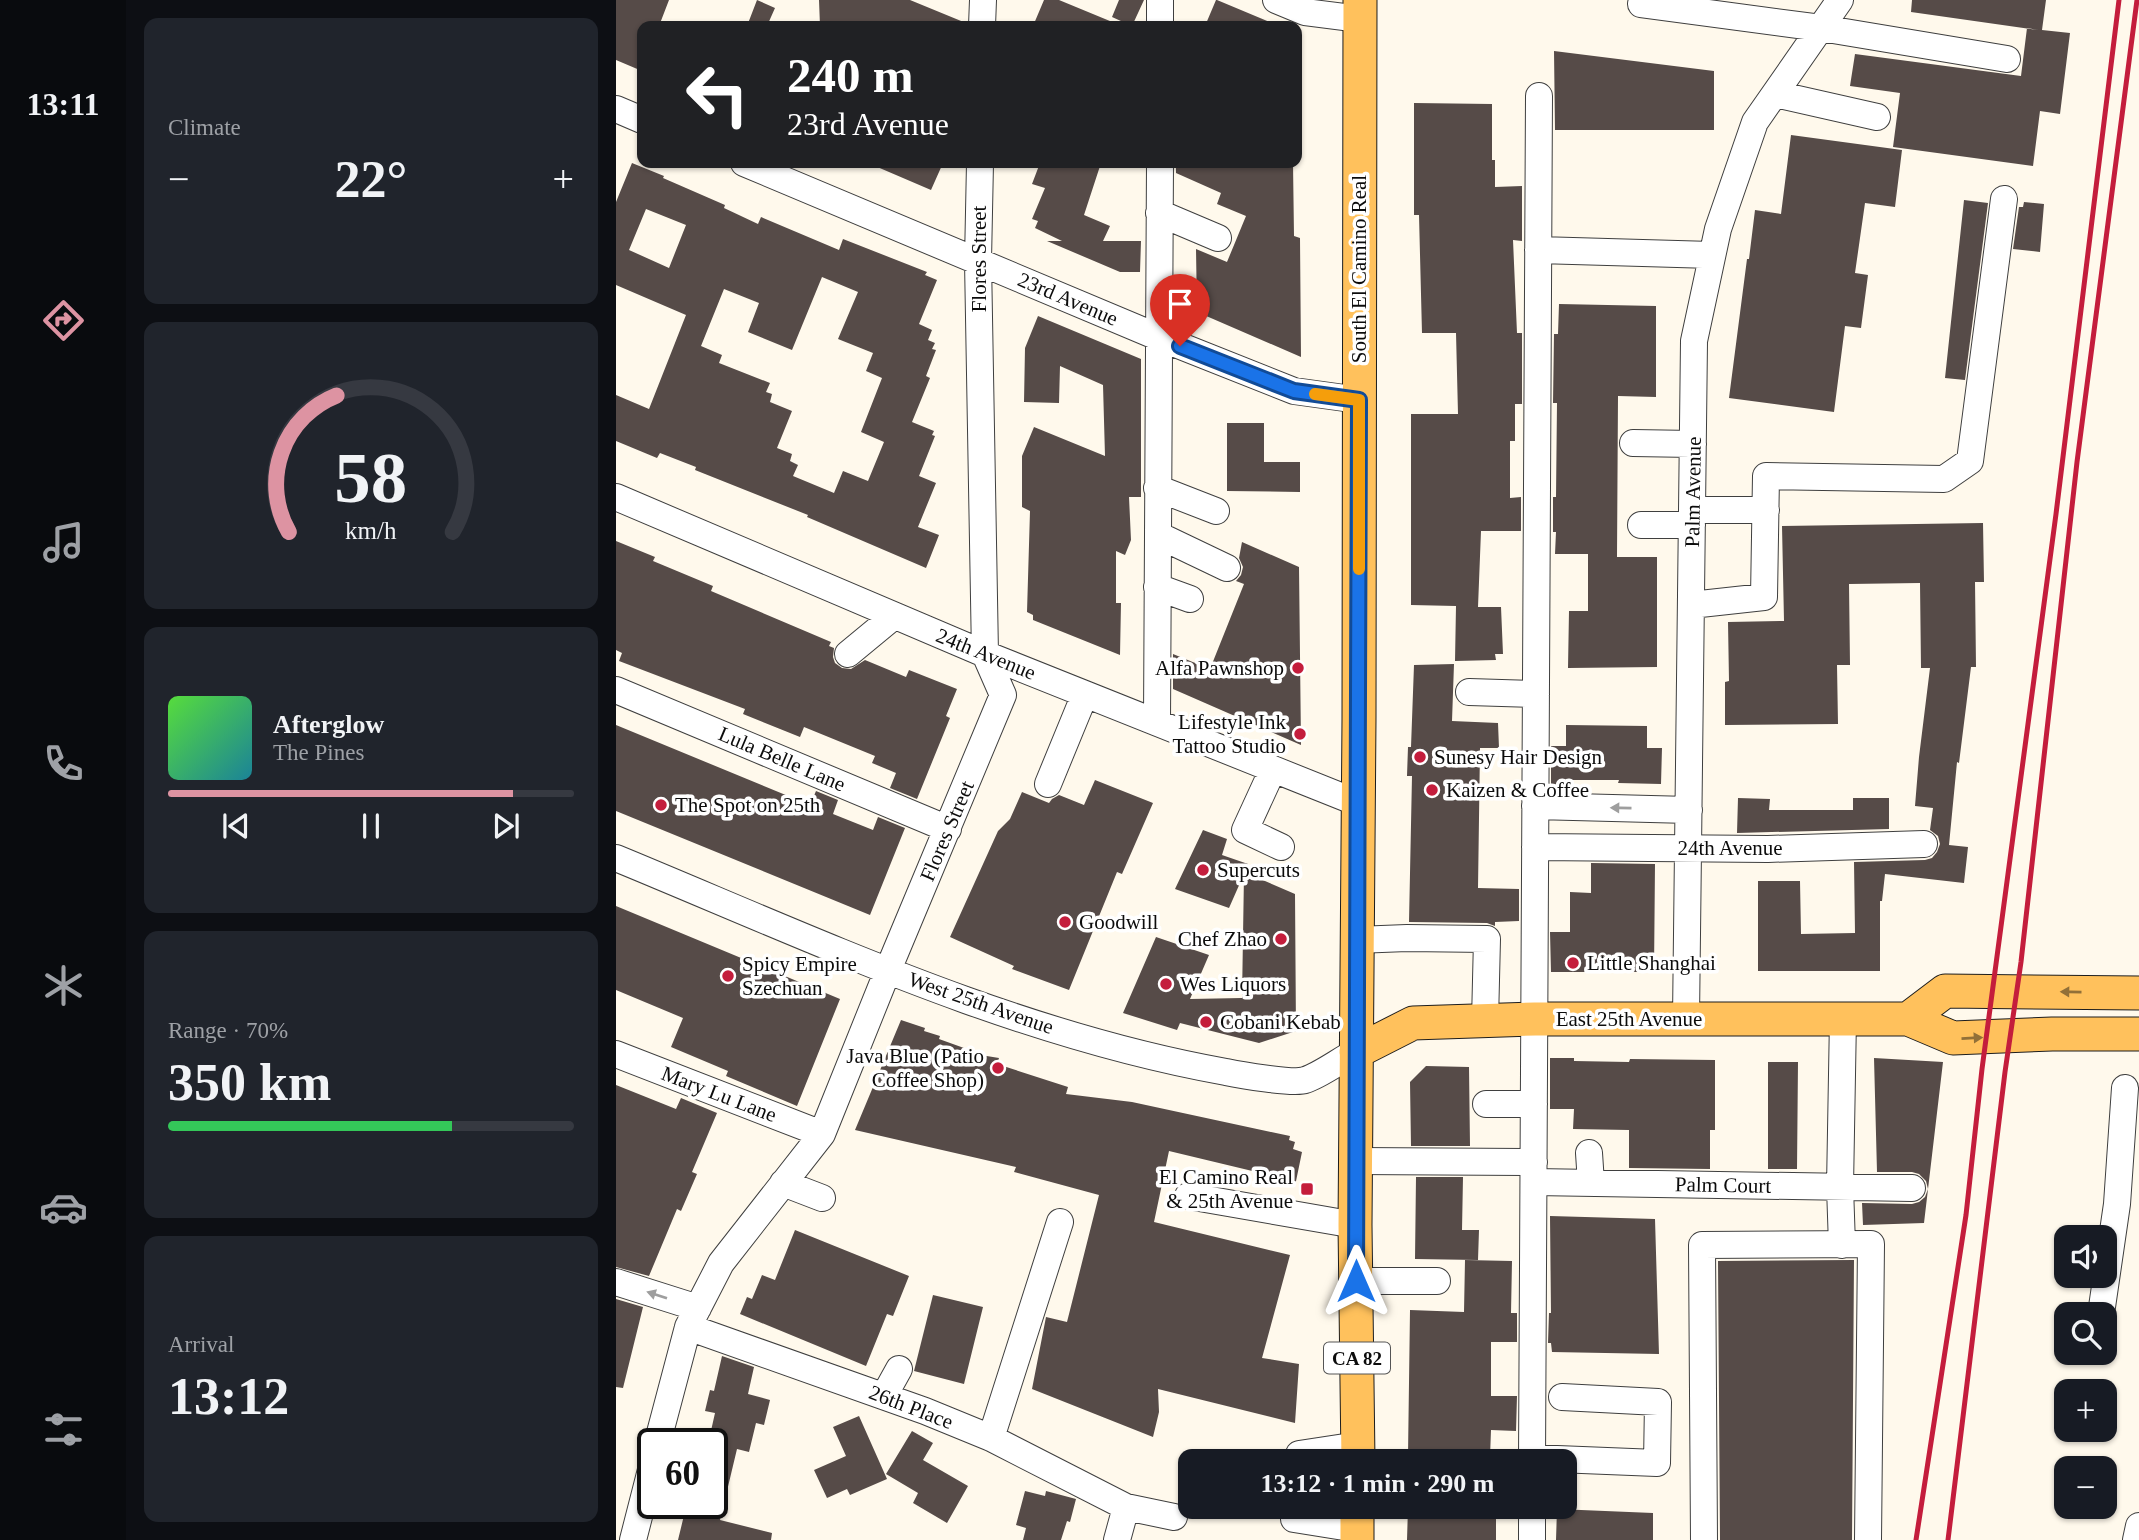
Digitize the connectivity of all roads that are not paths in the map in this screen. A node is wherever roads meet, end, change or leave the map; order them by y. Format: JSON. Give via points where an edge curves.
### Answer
{"nodes":[{"id":1,"x":983,"y":0,"type":"edge"},
{"id":2,"x":1160,"y":0,"type":"edge"},
{"id":3,"x":1276,"y":0,"type":"edge"},
{"id":4,"x":1840,"y":0,"type":"edge"},
{"id":5,"x":1641,"y":4,"type":"dead end"},
{"id":6,"x":1360,"y":10,"type":"edge"},
{"id":7,"x":982,"y":21,"type":"edge"},
{"id":8,"x":1160,"y":21,"type":"edge"},
{"id":9,"x":1821,"y":28,"type":"junction"},
{"id":10,"x":2007,"y":59,"type":"dead end"},
{"id":11,"x":1775,"y":94,"type":"junction"},
{"id":12,"x":1539,"y":96,"type":"dead end"},
{"id":13,"x":616,"y":109,"type":"edge"},
{"id":14,"x":1877,"y":117,"type":"dead end"},
{"id":15,"x":637,"y":118,"type":"edge"},
{"id":16,"x":756,"y":168,"type":"edge"},
{"id":17,"x":980,"y":168,"type":"edge"},
{"id":18,"x":1160,"y":168,"type":"edge"},
{"id":19,"x":2004,"y":199,"type":"dead end"},
{"id":20,"x":1159,"y":213,"type":"junction"},
{"id":21,"x":1218,"y":238,"type":"dead end"},
{"id":22,"x":1538,"y":250,"type":"junction"},
{"id":23,"x":1712,"y":255,"type":"junction"},
{"id":24,"x":978,"y":261,"type":"junction"},
{"id":25,"x":1158,"y":337,"type":"junction"},
{"id":26,"x":1359,"y":400,"type":"junction"},
{"id":27,"x":1633,"y":443,"type":"dead end"},
{"id":28,"x":1693,"y":444,"type":"junction"},
{"id":29,"x":1157,"y":488,"type":"junction"},
{"id":30,"x":616,"y":497,"type":"edge"},
{"id":31,"x":1766,"y":510,"type":"junction"},
{"id":32,"x":1216,"y":511,"type":"dead end"},
{"id":33,"x":1693,"y":518,"type":"junction"},
{"id":34,"x":1641,"y":524,"type":"dead end"},
{"id":35,"x":1158,"y":535,"type":"junction"},
{"id":36,"x":1227,"y":568,"type":"dead end"},
{"id":37,"x":1157,"y":587,"type":"junction"},
{"id":38,"x":1190,"y":599,"type":"dead end"},
{"id":39,"x":1691,"y":606,"type":"junction"},
{"id":40,"x":894,"y":616,"type":"junction"},
{"id":41,"x":848,"y":654,"type":"dead end"},
{"id":42,"x":985,"y":654,"type":"junction"},
{"id":43,"x":616,"y":690,"type":"edge"},
{"id":44,"x":1469,"y":692,"type":"dead end"},
{"id":45,"x":1085,"y":694,"type":"junction"},
{"id":46,"x":1536,"y":694,"type":"junction"},
{"id":47,"x":1157,"y":722,"type":"junction"},
{"id":48,"x":1273,"y":769,"type":"junction"},
{"id":49,"x":1048,"y":784,"type":"dead end"},
{"id":50,"x":1358,"y":803,"type":"junction"},
{"id":51,"x":1535,"y":806,"type":"junction"},
{"id":52,"x":1689,"y":810,"type":"junction"},
{"id":53,"x":948,"y":829,"type":"junction"},
{"id":54,"x":1924,"y":845,"type":"dead end"},
{"id":55,"x":1281,"y":847,"type":"dead end"},
{"id":56,"x":1535,"y":847,"type":"junction"},
{"id":57,"x":1688,"y":848,"type":"junction"},
{"id":58,"x":616,"y":858,"type":"edge"},
{"id":59,"x":1356,"y":940,"type":"junction"},
{"id":60,"x":888,"y":970,"type":"junction"},
{"id":61,"x":2139,"y":993,"type":"edge"},
{"id":62,"x":1843,"y":1018,"type":"junction"},
{"id":63,"x":1908,"y":1018,"type":"junction"},
{"id":64,"x":1535,"y":1019,"type":"junction"},
{"id":65,"x":1686,"y":1019,"type":"junction"},
{"id":66,"x":1485,"y":1021,"type":"junction"},
{"id":67,"x":2139,"y":1034,"type":"edge"},
{"id":68,"x":1356,"y":1052,"type":"junction"},
{"id":69,"x":616,"y":1054,"type":"edge"},
{"id":70,"x":2125,"y":1088,"type":"dead end"},
{"id":71,"x":1486,"y":1104,"type":"dead end"},
{"id":72,"x":1534,"y":1104,"type":"junction"},
{"id":73,"x":822,"y":1134,"type":"junction"},
{"id":74,"x":1589,"y":1153,"type":"dead end"},
{"id":75,"x":1356,"y":1161,"type":"junction"},
{"id":76,"x":1534,"y":1172,"type":"junction"},
{"id":77,"x":1591,"y":1182,"type":"junction"},
{"id":78,"x":783,"y":1183,"type":"junction"},
{"id":79,"x":1840,"y":1187,"type":"junction"},
{"id":80,"x":1912,"y":1188,"type":"dead end"},
{"id":81,"x":1188,"y":1196,"type":"dead end"},
{"id":82,"x":822,"y":1198,"type":"dead end"},
{"id":83,"x":2128,"y":1207,"type":"edge"},
{"id":84,"x":1060,"y":1222,"type":"dead end"},
{"id":85,"x":1355,"y":1225,"type":"junction"},
{"id":86,"x":1842,"y":1245,"type":"junction"},
{"id":87,"x":1356,"y":1281,"type":"junction"},
{"id":88,"x":1437,"y":1281,"type":"dead end"},
{"id":89,"x":616,"y":1282,"type":"edge"},
{"id":90,"x":2103,"y":1302,"type":"edge"},
{"id":91,"x":693,"y":1317,"type":"junction"},
{"id":92,"x":899,"y":1369,"type":"dead end"},
{"id":93,"x":884,"y":1396,"type":"junction"},
{"id":94,"x":1562,"y":1397,"type":"dead end"},
{"id":95,"x":662,"y":1428,"type":"edge"},
{"id":96,"x":991,"y":1438,"type":"junction"},
{"id":97,"x":1358,"y":1449,"type":"edge"},
{"id":98,"x":1530,"y":1449,"type":"edge"},
{"id":99,"x":1577,"y":1461,"type":"edge"},
{"id":100,"x":1126,"y":1507,"type":"junction"},
{"id":101,"x":1174,"y":1517,"type":"dead end"},
{"id":102,"x":638,"y":1519,"type":"edge"},
{"id":103,"x":1294,"y":1519,"type":"dead end"},
{"id":104,"x":1532,"y":1519,"type":"edge"},
{"id":105,"x":1357,"y":1525,"type":"edge"},
{"id":106,"x":2139,"y":1526,"type":"edge"},
{"id":107,"x":616,"y":1536,"type":"edge"},
{"id":108,"x":633,"y":1540,"type":"edge"},
{"id":109,"x":1117,"y":1540,"type":"edge"},
{"id":110,"x":1532,"y":1540,"type":"edge"},
{"id":111,"x":1704,"y":1540,"type":"edge"},
{"id":112,"x":1868,"y":1540,"type":"edge"},
{"id":113,"x":2136,"y":1540,"type":"edge"}],
"edges":[{"from":1,"to":7,"type":"street"},
{"from":2,"to":8,"type":"street"},
{"from":3,"to":6,"type":"street","via":[[1305,12]]},
{"from":4,"to":9,"type":"street","name":"Palm Avenue"},
{"from":5,"to":9,"type":"street"},
{"from":6,"to":26,"type":"main road","name":"South El Camino Real","number":"CA 82"},
{"from":9,"to":10,"type":"street"},
{"from":9,"to":11,"type":"street","name":"Palm Avenue"},
{"from":11,"to":14,"type":"street"},
{"from":11,"to":23,"type":"street","name":"Palm Avenue","via":[[1755,122]]},
{"from":12,"to":22,"type":"street"},
{"from":13,"to":15,"type":"street"},
{"from":16,"to":24,"type":"street","name":"23rd Avenue"},
{"from":17,"to":24,"type":"street","name":"Flores Street"},
{"from":18,"to":20,"type":"street"},
{"from":19,"to":31,"type":"street","via":[[1970,461],[1944,479],[1766,475]]},
{"from":20,"to":21,"type":"street"},
{"from":20,"to":25,"type":"street"},
{"from":22,"to":23,"type":"street"},
{"from":22,"to":46,"type":"street"},
{"from":23,"to":28,"type":"street","name":"Palm Avenue","via":[[1695,341]]},
{"from":24,"to":25,"type":"street","name":"23rd Avenue"},
{"from":24,"to":42,"type":"street","name":"Flores Street"},
{"from":25,"to":26,"type":"street","name":"23rd Avenue","via":[[1294,391]]},
{"from":25,"to":29,"type":"street"},
{"from":26,"to":50,"type":"main road","name":"South El Camino Real","number":"CA 82"},
{"from":27,"to":28,"type":"street"},
{"from":28,"to":33,"type":"street","name":"Palm Avenue"},
{"from":29,"to":32,"type":"street"},
{"from":29,"to":35,"type":"street"},
{"from":30,"to":40,"type":"street","name":"24th Avenue"},
{"from":31,"to":33,"type":"street"},
{"from":31,"to":39,"type":"street","via":[[1764,597]]},
{"from":33,"to":34,"type":"street"},
{"from":33,"to":39,"type":"street","name":"Palm Avenue"},
{"from":35,"to":36,"type":"street"},
{"from":35,"to":37,"type":"street"},
{"from":37,"to":38,"type":"street"},
{"from":37,"to":47,"type":"street"},
{"from":39,"to":52,"type":"street","name":"Palm Avenue"},
{"from":40,"to":41,"type":"street"},
{"from":40,"to":42,"type":"street","name":"24th Avenue"},
{"from":42,"to":45,"type":"street","name":"24th Avenue"},
{"from":42,"to":53,"type":"street","name":"Flores Street","via":[[1003,695]]},
{"from":43,"to":53,"type":"street","name":"Lula Belle Lane"},
{"from":44,"to":46,"type":"street"},
{"from":45,"to":47,"type":"street","name":"24th Avenue"},
{"from":45,"to":49,"type":"street"},
{"from":46,"to":51,"type":"street"},
{"from":47,"to":48,"type":"street","name":"24th Avenue"},
{"from":48,"to":50,"type":"street","name":"24th Avenue"},
{"from":48,"to":55,"type":"street","via":[[1245,830]]},
{"from":50,"to":59,"type":"main road","name":"South El Camino Real","number":"CA 82"},
{"from":52,"to":51,"type":"street","one_way":true},
{"from":51,"to":56,"type":"street"},
{"from":52,"to":57,"type":"street","name":"Palm Avenue"},
{"from":53,"to":60,"type":"street","name":"Flores Street"},
{"from":54,"to":57,"type":"street","name":"24th Avenue"},
{"from":56,"to":57,"type":"street","name":"24th Avenue"},
{"from":56,"to":64,"type":"street"},
{"from":57,"to":65,"type":"street","name":"Palm Avenue"},
{"from":58,"to":60,"type":"street","name":"West 25th Avenue"},
{"from":59,"to":66,"type":"street","via":[[1487,939]]},
{"from":59,"to":68,"type":"main road","name":"South El Camino Real","number":"CA 82"},
{"from":60,"to":68,"type":"street","name":"West 25th Avenue","via":[[1080,1037],[1235,1074],[1303,1081]]},
{"from":60,"to":73,"type":"street","name":"Flores Street"},
{"from":61,"to":63,"type":"main road","one_way":true,"via":[[1945,991]]},
{"from":62,"to":63,"type":"main road","name":"East 25th Avenue"},
{"from":62,"to":65,"type":"main road","name":"East 25th Avenue"},
{"from":62,"to":79,"type":"street"},
{"from":63,"to":67,"type":"main road","name":"East 25th Avenue","one_way":true,"via":[[1953,1038]]},
{"from":64,"to":65,"type":"main road","name":"East 25th Avenue"},
{"from":64,"to":66,"type":"main road","name":"East 25th Avenue"},
{"from":64,"to":72,"type":"street"},
{"from":66,"to":68,"type":"main road","name":"East 25th Avenue","via":[[1413,1023]]},
{"from":68,"to":75,"type":"main road","name":"South El Camino Real","number":"CA 82"},
{"from":69,"to":73,"type":"street","name":"Mary Lu Lane"},
{"from":70,"to":83,"type":"street"},
{"from":71,"to":72,"type":"street"},
{"from":72,"to":76,"type":"street"},
{"from":73,"to":78,"type":"street","name":"Flores Street"},
{"from":74,"to":77,"type":"street"},
{"from":75,"to":76,"type":"street","name":"Palm Court"},
{"from":75,"to":85,"type":"main road","name":"South El Camino Real","number":"CA 82"},
{"from":76,"to":77,"type":"street","name":"Palm Court"},
{"from":76,"to":98,"type":"street"},
{"from":77,"to":79,"type":"street","name":"Palm Court"},
{"from":78,"to":82,"type":"street"},
{"from":78,"to":91,"type":"street","name":"Flores Street","via":[[721,1263]]},
{"from":79,"to":80,"type":"street","name":"Palm Court"},
{"from":79,"to":86,"type":"street"},
{"from":81,"to":85,"type":"street"},
{"from":83,"to":90,"type":"street"},
{"from":84,"to":96,"type":"street"},
{"from":85,"to":87,"type":"main road","name":"South El Camino Real","number":"CA 82"},
{"from":86,"to":111,"type":"street","via":[[1702,1245]]},
{"from":86,"to":112,"type":"street","via":[[1871,1244]]},
{"from":87,"to":88,"type":"street"},
{"from":87,"to":97,"type":"main road","name":"South El Camino Real","number":"CA 82"},
{"from":91,"to":89,"type":"street","name":"26th Place","one_way":true},
{"from":91,"to":93,"type":"street","name":"26th Place"},
{"from":91,"to":95,"type":"street","name":"Flores Street"},
{"from":92,"to":93,"type":"street"},
{"from":93,"to":96,"type":"street","name":"26th Place"},
{"from":94,"to":99,"type":"street","via":[[1658,1402],[1657,1463]]},
{"from":96,"to":100,"type":"street","name":"26th Place"},
{"from":100,"to":101,"type":"street","name":"26th Place"},
{"from":100,"to":109,"type":"street"},
{"from":102,"to":108,"type":"street"},
{"from":103,"to":105,"type":"street"},
{"from":104,"to":110,"type":"street"},
{"from":106,"to":113,"type":"street"},
{"from":107,"to":108,"type":"street"}]}
